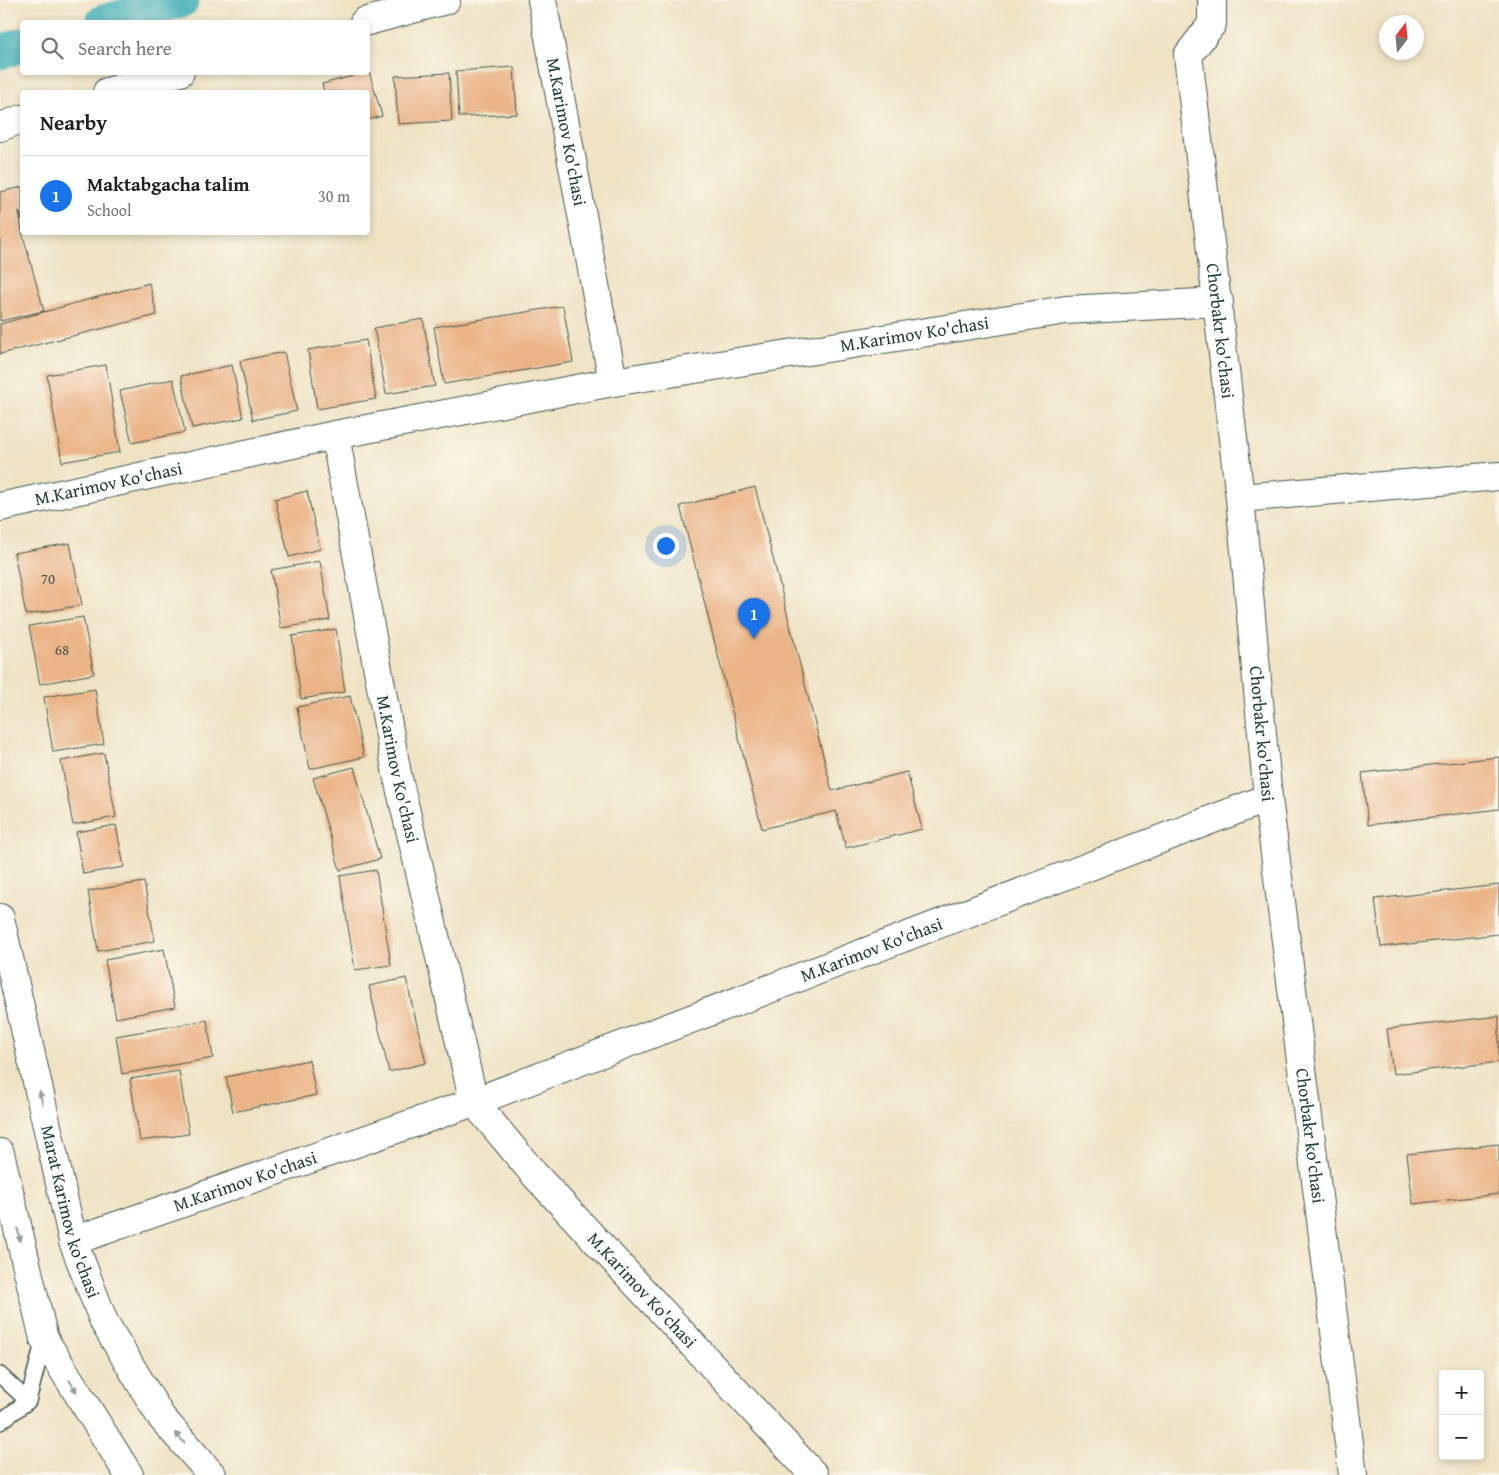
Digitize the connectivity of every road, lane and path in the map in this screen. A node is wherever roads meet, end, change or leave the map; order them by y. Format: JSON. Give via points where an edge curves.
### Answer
{"nodes":[{"id":1,"x":446,"y":0,"type":"edge"},
{"id":2,"x":542,"y":0,"type":"edge"},
{"id":3,"x":1212,"y":0,"type":"edge"},
{"id":4,"x":370,"y":20,"type":"edge"},
{"id":5,"x":169,"y":75,"type":"edge"},
{"id":6,"x":114,"y":90,"type":"edge"},
{"id":7,"x":20,"y":120,"type":"edge"},
{"id":8,"x":0,"y":127,"type":"edge"},
{"id":9,"x":1219,"y":302,"type":"junction"},
{"id":10,"x":613,"y":382,"type":"junction"},
{"id":11,"x":335,"y":435,"type":"junction"},
{"id":12,"x":1499,"y":476,"type":"edge"},
{"id":13,"x":1240,"y":498,"type":"junction"},
{"id":14,"x":0,"y":506,"type":"edge"},
{"id":15,"x":1268,"y":798,"type":"junction"},
{"id":16,"x":0,"y":918,"type":"edge"},
{"id":17,"x":474,"y":1102,"type":"junction"},
{"id":18,"x":0,"y":1153,"type":"edge"},
{"id":19,"x":73,"y":1241,"type":"junction"},
{"id":20,"x":44,"y":1339,"type":"junction"},
{"id":21,"x":0,"y":1375,"type":"edge"},
{"id":22,"x":28,"y":1401,"type":"junction"},
{"id":23,"x":0,"y":1422,"type":"edge"},
{"id":24,"x":129,"y":1475,"type":"edge"},
{"id":25,"x":212,"y":1475,"type":"edge"},
{"id":26,"x":814,"y":1475,"type":"edge"},
{"id":27,"x":1353,"y":1475,"type":"edge"}],
"edges":[{"from":1,"to":4,"type":"street"},
{"from":2,"to":10,"type":"street","name":"M.Karimov Ko'chasi"},
{"from":3,"to":9,"type":"street","name":"Chorbakr ko'chasi","via":[[1212,24],[1188,56]]},
{"from":5,"to":6,"type":"street"},
{"from":7,"to":8,"type":"street"},
{"from":9,"to":10,"type":"street","name":"M.Karimov Ko'chasi","via":[[1066,310]]},
{"from":9,"to":13,"type":"street","name":"Chorbakr ko'chasi"},
{"from":10,"to":11,"type":"street","name":"M.Karimov Ko'chasi"},
{"from":11,"to":14,"type":"street","name":"M.Karimov Ko'chasi"},
{"from":11,"to":17,"type":"street","name":"M.Karimov Ko'chasi","via":[[397,774]]},
{"from":12,"to":13,"type":"street"},
{"from":13,"to":15,"type":"street","name":"Chorbakr ko'chasi"},
{"from":15,"to":17,"type":"street","name":"M.Karimov Ko'chasi"},
{"from":15,"to":27,"type":"street","name":"Chorbakr ko'chasi"},
{"from":19,"to":16,"type":"street","name":"Marat Karimov ko'chasi","one_way":true},
{"from":17,"to":19,"type":"street","name":"M.Karimov Ko'chasi"},
{"from":17,"to":26,"type":"street","name":"M.Karimov Ko'chasi","via":[[535,1175]]},
{"from":18,"to":20,"type":"street","one_way":true},
{"from":25,"to":19,"type":"street","name":"Marat Karimov ko'chasi","one_way":true,"via":[[161,1417],[104,1322]]},
{"from":20,"to":22,"type":"lane"},
{"from":20,"to":24,"type":"street","one_way":true},
{"from":21,"to":22,"type":"lane"},
{"from":22,"to":23,"type":"lane"}]}
